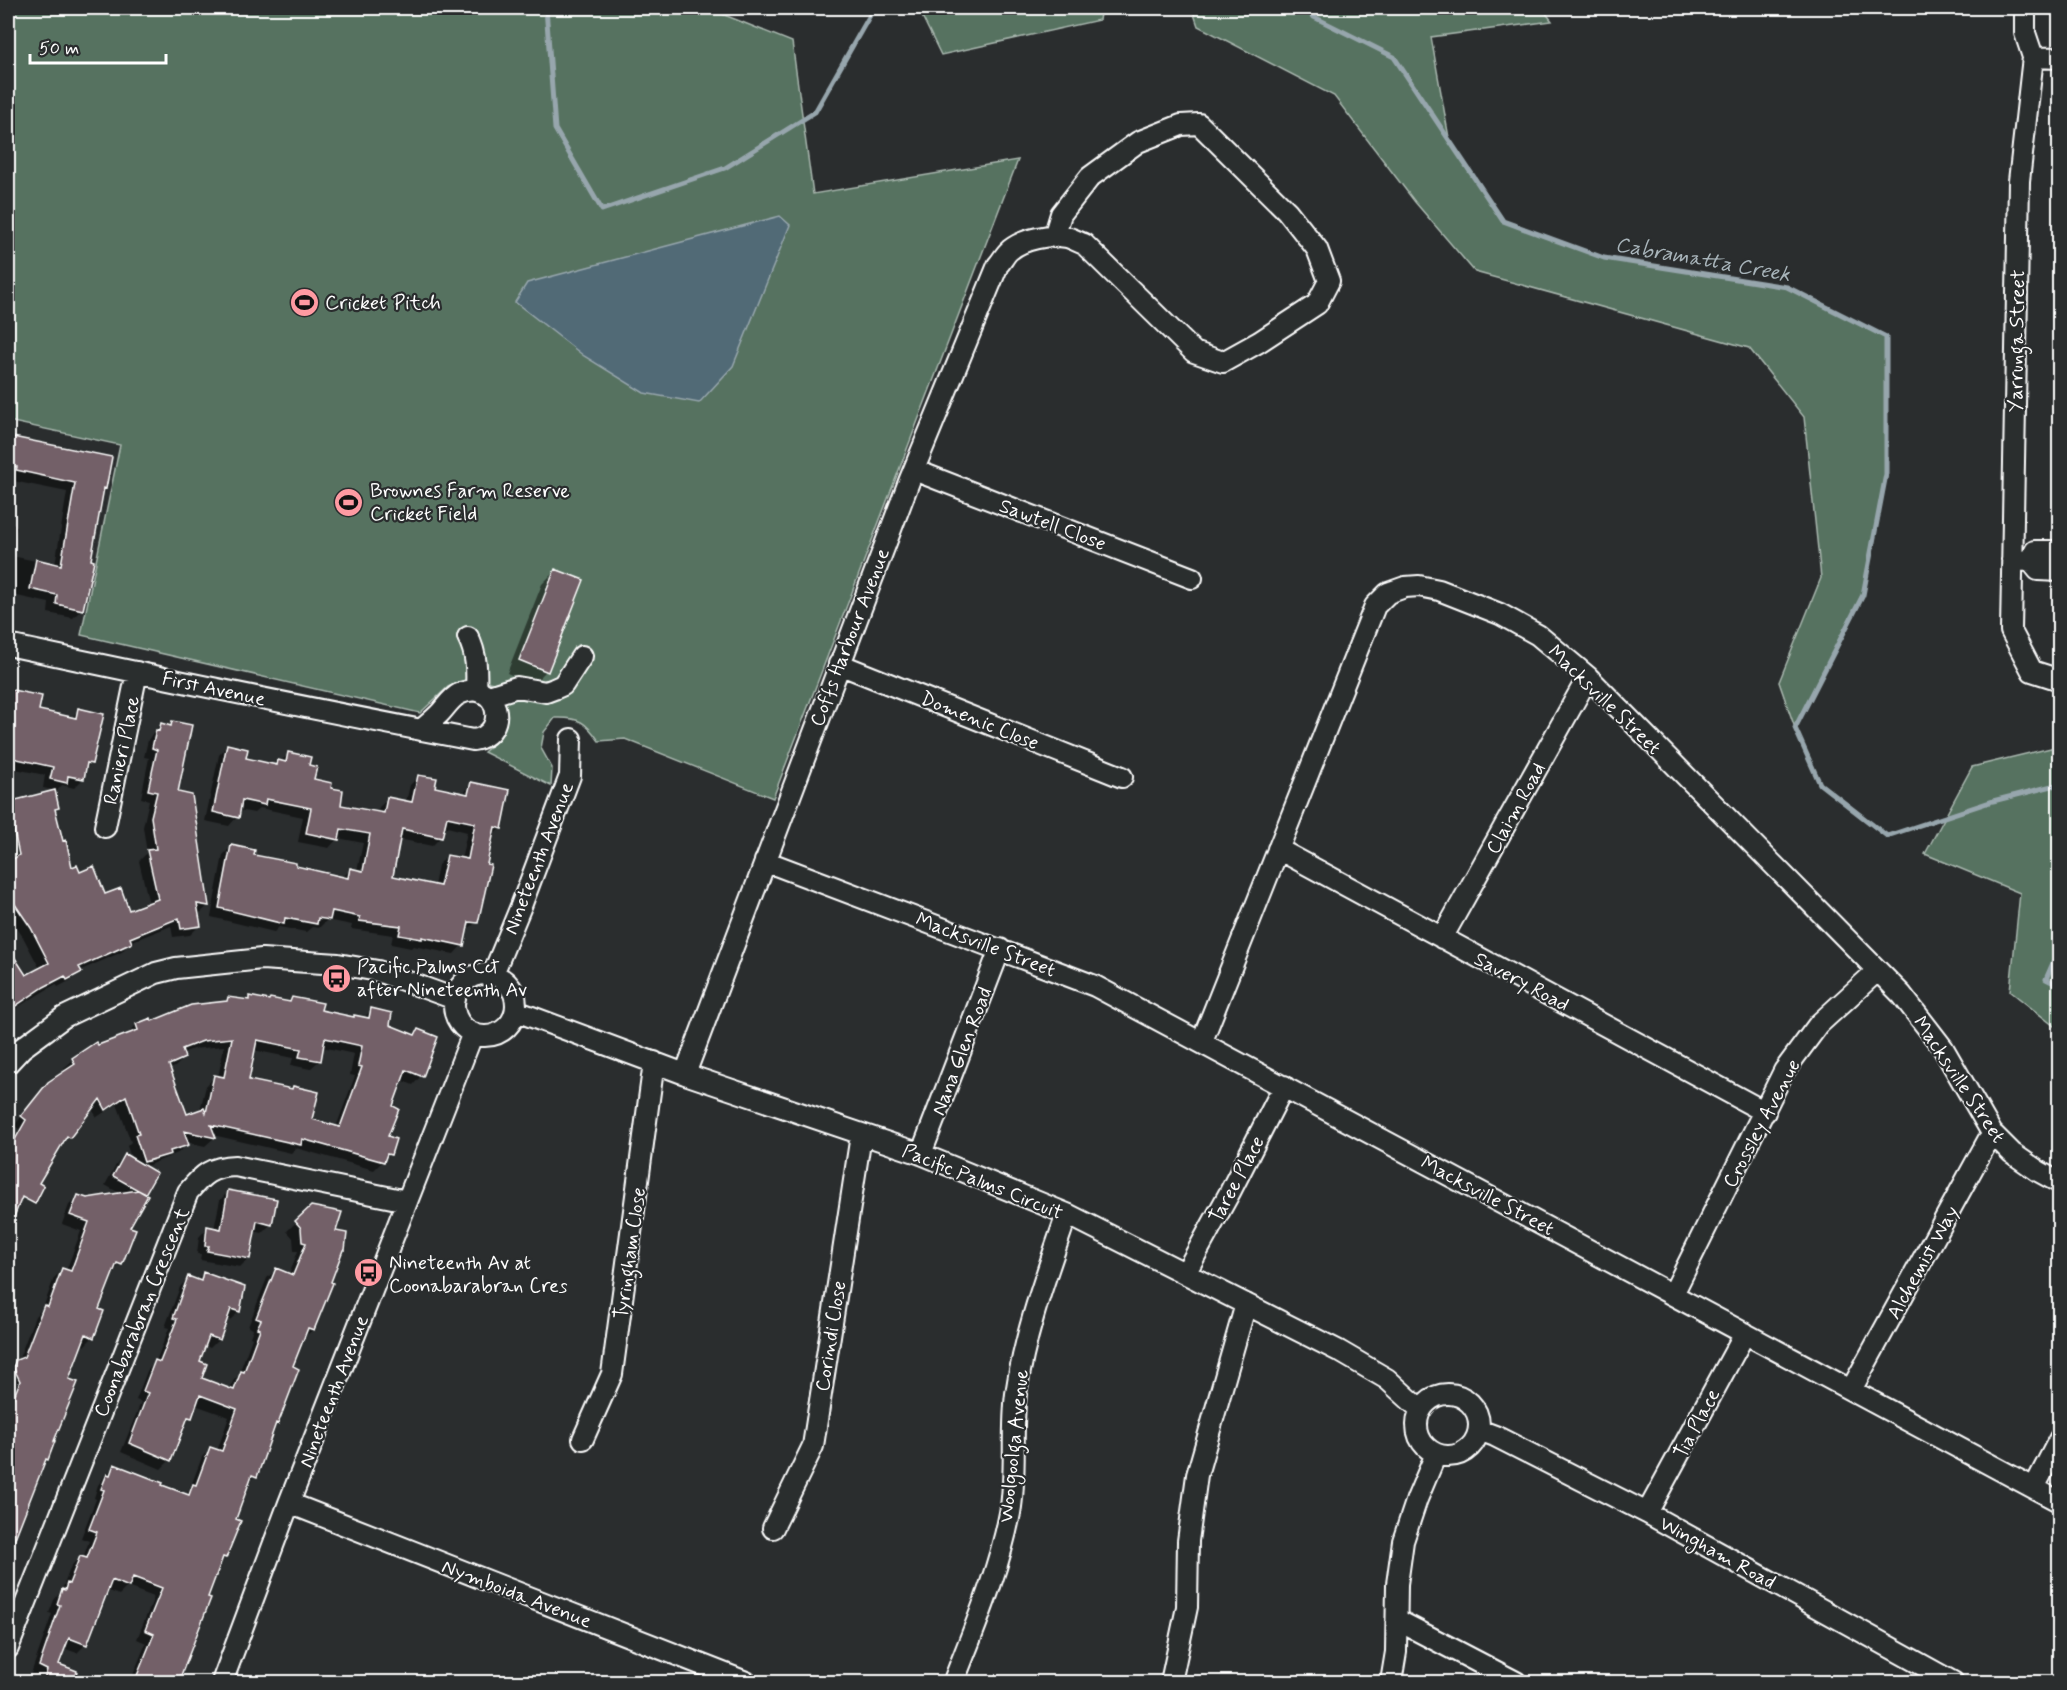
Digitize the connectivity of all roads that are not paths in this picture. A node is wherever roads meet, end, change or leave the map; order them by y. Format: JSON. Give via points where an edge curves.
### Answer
{"nodes":[{"id":1,"x":2025,"y":8,"type":"edge"},
{"id":2,"x":2033,"y":57,"type":"junction"},
{"id":3,"x":2060,"y":58,"type":"edge"},
{"id":4,"x":1054,"y":237,"type":"junction"},
{"id":5,"x":914,"y":470,"type":"junction"},
{"id":6,"x":2060,"y":551,"type":"edge"},
{"id":7,"x":2021,"y":561,"type":"junction"},
{"id":8,"x":2060,"y":571,"type":"edge"},
{"id":9,"x":1192,"y":578,"type":"dead end"},
{"id":10,"x":468,"y":637,"type":"dead end"},
{"id":11,"x":8,"y":645,"type":"edge"},
{"id":12,"x":582,"y":656,"type":"dead end"},
{"id":13,"x":839,"y":664,"type":"junction"},
{"id":14,"x":137,"y":672,"type":"junction"},
{"id":15,"x":1588,"y":677,"type":"junction"},
{"id":16,"x":2060,"y":680,"type":"edge"},
{"id":17,"x":482,"y":694,"type":"junction"},
{"id":18,"x":421,"y":730,"type":"junction"},
{"id":19,"x":571,"y":739,"type":"dead end"},
{"id":20,"x":1122,"y":777,"type":"dead end"},
{"id":21,"x":105,"y":828,"type":"dead end"},
{"id":22,"x":1278,"y":849,"type":"junction"},
{"id":23,"x":765,"y":861,"type":"junction"},
{"id":24,"x":1442,"y":938,"type":"junction"},
{"id":25,"x":1000,"y":949,"type":"junction"},
{"id":26,"x":1877,"y":971,"type":"junction"},
{"id":27,"x":493,"y":974,"type":"junction"},
{"id":28,"x":455,"y":999,"type":"junction"},
{"id":29,"x":516,"y":1011,"type":"junction"},
{"id":30,"x":473,"y":1034,"type":"junction"},
{"id":31,"x":1202,"y":1041,"type":"junction"},
{"id":32,"x":8,"y":1062,"type":"edge"},
{"id":33,"x":654,"y":1062,"type":"junction"},
{"id":34,"x":686,"y":1074,"type":"junction"},
{"id":35,"x":1284,"y":1086,"type":"junction"},
{"id":36,"x":1765,"y":1112,"type":"junction"},
{"id":37,"x":1992,"y":1133,"type":"junction"},
{"id":38,"x":861,"y":1135,"type":"junction"},
{"id":39,"x":921,"y":1154,"type":"junction"},
{"id":40,"x":2060,"y":1183,"type":"edge"},
{"id":41,"x":407,"y":1200,"type":"junction"},
{"id":42,"x":1067,"y":1214,"type":"junction"},
{"id":43,"x":1186,"y":1272,"type":"junction"},
{"id":44,"x":1673,"y":1294,"type":"junction"},
{"id":45,"x":1246,"y":1304,"type":"junction"},
{"id":46,"x":1745,"y":1333,"type":"junction"},
{"id":47,"x":1851,"y":1390,"type":"junction"},
{"id":48,"x":1421,"y":1410,"type":"junction"},
{"id":49,"x":1479,"y":1430,"type":"junction"},
{"id":50,"x":2060,"y":1438,"type":"edge"},
{"id":51,"x":583,"y":1439,"type":"dead end"},
{"id":52,"x":1436,"y":1454,"type":"junction"},
{"id":53,"x":2034,"y":1488,"type":"junction"},
{"id":54,"x":2060,"y":1502,"type":"edge"},
{"id":55,"x":289,"y":1503,"type":"junction"},
{"id":56,"x":1647,"y":1513,"type":"junction"},
{"id":57,"x":773,"y":1528,"type":"dead end"},
{"id":58,"x":1397,"y":1620,"type":"junction"},
{"id":59,"x":8,"y":1648,"type":"edge"},
{"id":60,"x":955,"y":1678,"type":"dead end"},
{"id":61,"x":1951,"y":1682,"type":"edge"},
{"id":62,"x":222,"y":1683,"type":"edge"},
{"id":63,"x":746,"y":1683,"type":"edge"},
{"id":64,"x":1171,"y":1683,"type":"edge"},
{"id":65,"x":1391,"y":1683,"type":"edge"},
{"id":66,"x":1516,"y":1683,"type":"edge"}],
"edges":[{"from":1,"to":2,"type":"street","name":"Yarrunga Street","via":[[2025,33]]},
{"from":2,"to":3,"type":"street"},
{"from":2,"to":7,"type":"street","name":"Yarrunga Street","via":[[2019,180]]},
{"from":4,"to":4,"type":"street","name":"Coffs Harbour Avenue","via":[[1084,244],[1194,352],[1223,362],[1317,304],[1329,281],[1317,249],[1287,211],[1199,124],[1181,125],[1138,142],[1090,177],[1061,214]]},
{"from":4,"to":5,"type":"street","name":"Coffs Harbour Avenue","via":[[1030,240],[1011,249],[998,266]]},
{"from":5,"to":9,"type":"street","name":"Sawtell Close"},
{"from":5,"to":13,"type":"street","name":"Coffs Harbour Avenue"},
{"from":6,"to":7,"type":"street","via":[[2036,551]]},
{"from":7,"to":8,"type":"street","via":[[2038,570]]},
{"from":7,"to":16,"type":"street","name":"Yarrunga Street","via":[[2010,631],[2032,671]]},
{"from":10,"to":17,"type":"street"},
{"from":11,"to":14,"type":"street","name":"First Avenue"},
{"from":12,"to":17,"type":"street","via":[[563,685],[554,689],[546,692],[517,687]]},
{"from":13,"to":20,"type":"street","name":"Domenic Close"},
{"from":13,"to":23,"type":"street","name":"Coffs Harbour Avenue"},
{"from":14,"to":18,"type":"street","name":"First Avenue"},
{"from":14,"to":21,"type":"street","name":"Ranieri Place"},
{"from":15,"to":22,"type":"street","name":"Macksville Street","via":[[1538,635],[1500,614],[1419,586],[1388,593],[1375,606]]},
{"from":15,"to":24,"type":"street","name":"Claim Road"},
{"from":15,"to":26,"type":"street","name":"Macksville Street"},
{"from":17,"to":18,"type":"street","via":[[468,691],[456,695]]},
{"from":17,"to":18,"type":"street","name":"First Avenue","via":[[495,707],[497,717],[495,726],[479,739]]},
{"from":19,"to":27,"type":"street","name":"Nineteenth Avenue","via":[[570,776]]},
{"from":22,"to":24,"type":"street","name":"Savery Road"},
{"from":22,"to":31,"type":"street","name":"Macksville Street"},
{"from":23,"to":25,"type":"street","name":"Macksville Street"},
{"from":23,"to":34,"type":"street","name":"Coffs Harbour Avenue"},
{"from":24,"to":36,"type":"street","name":"Savery Road"},
{"from":25,"to":31,"type":"street","name":"Macksville Street","via":[[1095,986]]},
{"from":25,"to":39,"type":"street","name":"Nana Glen Road"},
{"from":26,"to":36,"type":"street","name":"Crossley Avenue","via":[[1819,1024],[1784,1071]]},
{"from":26,"to":37,"type":"street","name":"Macksville Street","via":[[1902,995],[1943,1048]]},
{"from":27,"to":28,"type":"street","via":[[470,977],[458,989]]},
{"from":27,"to":29,"type":"street","via":[[511,986]]},
{"from":28,"to":30,"type":"street","via":[[458,1020]]},
{"from":28,"to":32,"type":"street","via":[[378,971],[338,964],[262,959],[176,968],[64,1017]]},
{"from":29,"to":30,"type":"street","via":[[500,1032]]},
{"from":29,"to":33,"type":"street","name":"Pacific Palms Circuit"},
{"from":30,"to":41,"type":"street","name":"Nineteenth Avenue"},
{"from":31,"to":35,"type":"street","name":"Macksville Street"},
{"from":33,"to":34,"type":"street","name":"Pacific Palms Circuit"},
{"from":33,"to":51,"type":"street","name":"Tyringham Close","via":[[612,1374]]},
{"from":34,"to":38,"type":"street","name":"Pacific Palms Circuit"},
{"from":35,"to":43,"type":"street","name":"Taree Place"},
{"from":35,"to":44,"type":"street","name":"Macksville Street"},
{"from":36,"to":44,"type":"street","name":"Crossley Avenue"},
{"from":37,"to":40,"type":"street","name":"Macksville Street","via":[[2012,1153]]},
{"from":37,"to":47,"type":"street","name":"Alchemist Way"},
{"from":38,"to":39,"type":"street","name":"Pacific Palms Circuit"},
{"from":38,"to":57,"type":"street","name":"Corindi Close","via":[[813,1446]]},
{"from":39,"to":42,"type":"street","name":"Pacific Palms Circuit"},
{"from":41,"to":55,"type":"street","name":"Nineteenth Avenue"},
{"from":41,"to":59,"type":"street","name":"Coonabarabran Crescent","via":[[235,1166],[220,1167],[200,1178],[188,1192]]},
{"from":42,"to":43,"type":"street","name":"Pacific Palms Circuit"},
{"from":42,"to":60,"type":"street","name":"Woolgoolga Avenue","via":[[1024,1347],[1016,1396],[1010,1513],[995,1573]]},
{"from":43,"to":45,"type":"street","name":"Pacific Palms Circuit"},
{"from":44,"to":46,"type":"street","name":"Macksville Street"},
{"from":45,"to":48,"type":"street","name":"Pacific Palms Circuit","via":[[1387,1379]]},
{"from":45,"to":64,"type":"street","via":[[1197,1474],[1188,1541],[1187,1607]]},
{"from":46,"to":47,"type":"street","name":"Macksville Street"},
{"from":46,"to":56,"type":"street","name":"Tia Place"},
{"from":47,"to":53,"type":"street","name":"Macksville Street"},
{"from":48,"to":49,"type":"street","via":[[1425,1403],[1440,1395],[1461,1396],[1473,1406]]},
{"from":48,"to":52,"type":"street","via":[[1418,1432],[1426,1448]]},
{"from":49,"to":52,"type":"street","via":[[1470,1448],[1462,1453]]},
{"from":49,"to":56,"type":"street","name":"Wingham Road"},
{"from":50,"to":53,"type":"street"},
{"from":52,"to":58,"type":"street","via":[[1403,1541]]},
{"from":53,"to":54,"type":"street","name":"Macksville Street"},
{"from":55,"to":62,"type":"street","name":"Nineteenth Avenue"},
{"from":55,"to":63,"type":"street","name":"Nymboida Avenue"},
{"from":56,"to":61,"type":"street","name":"Wingham Road"},
{"from":58,"to":65,"type":"street"},
{"from":58,"to":66,"type":"street"}]}
